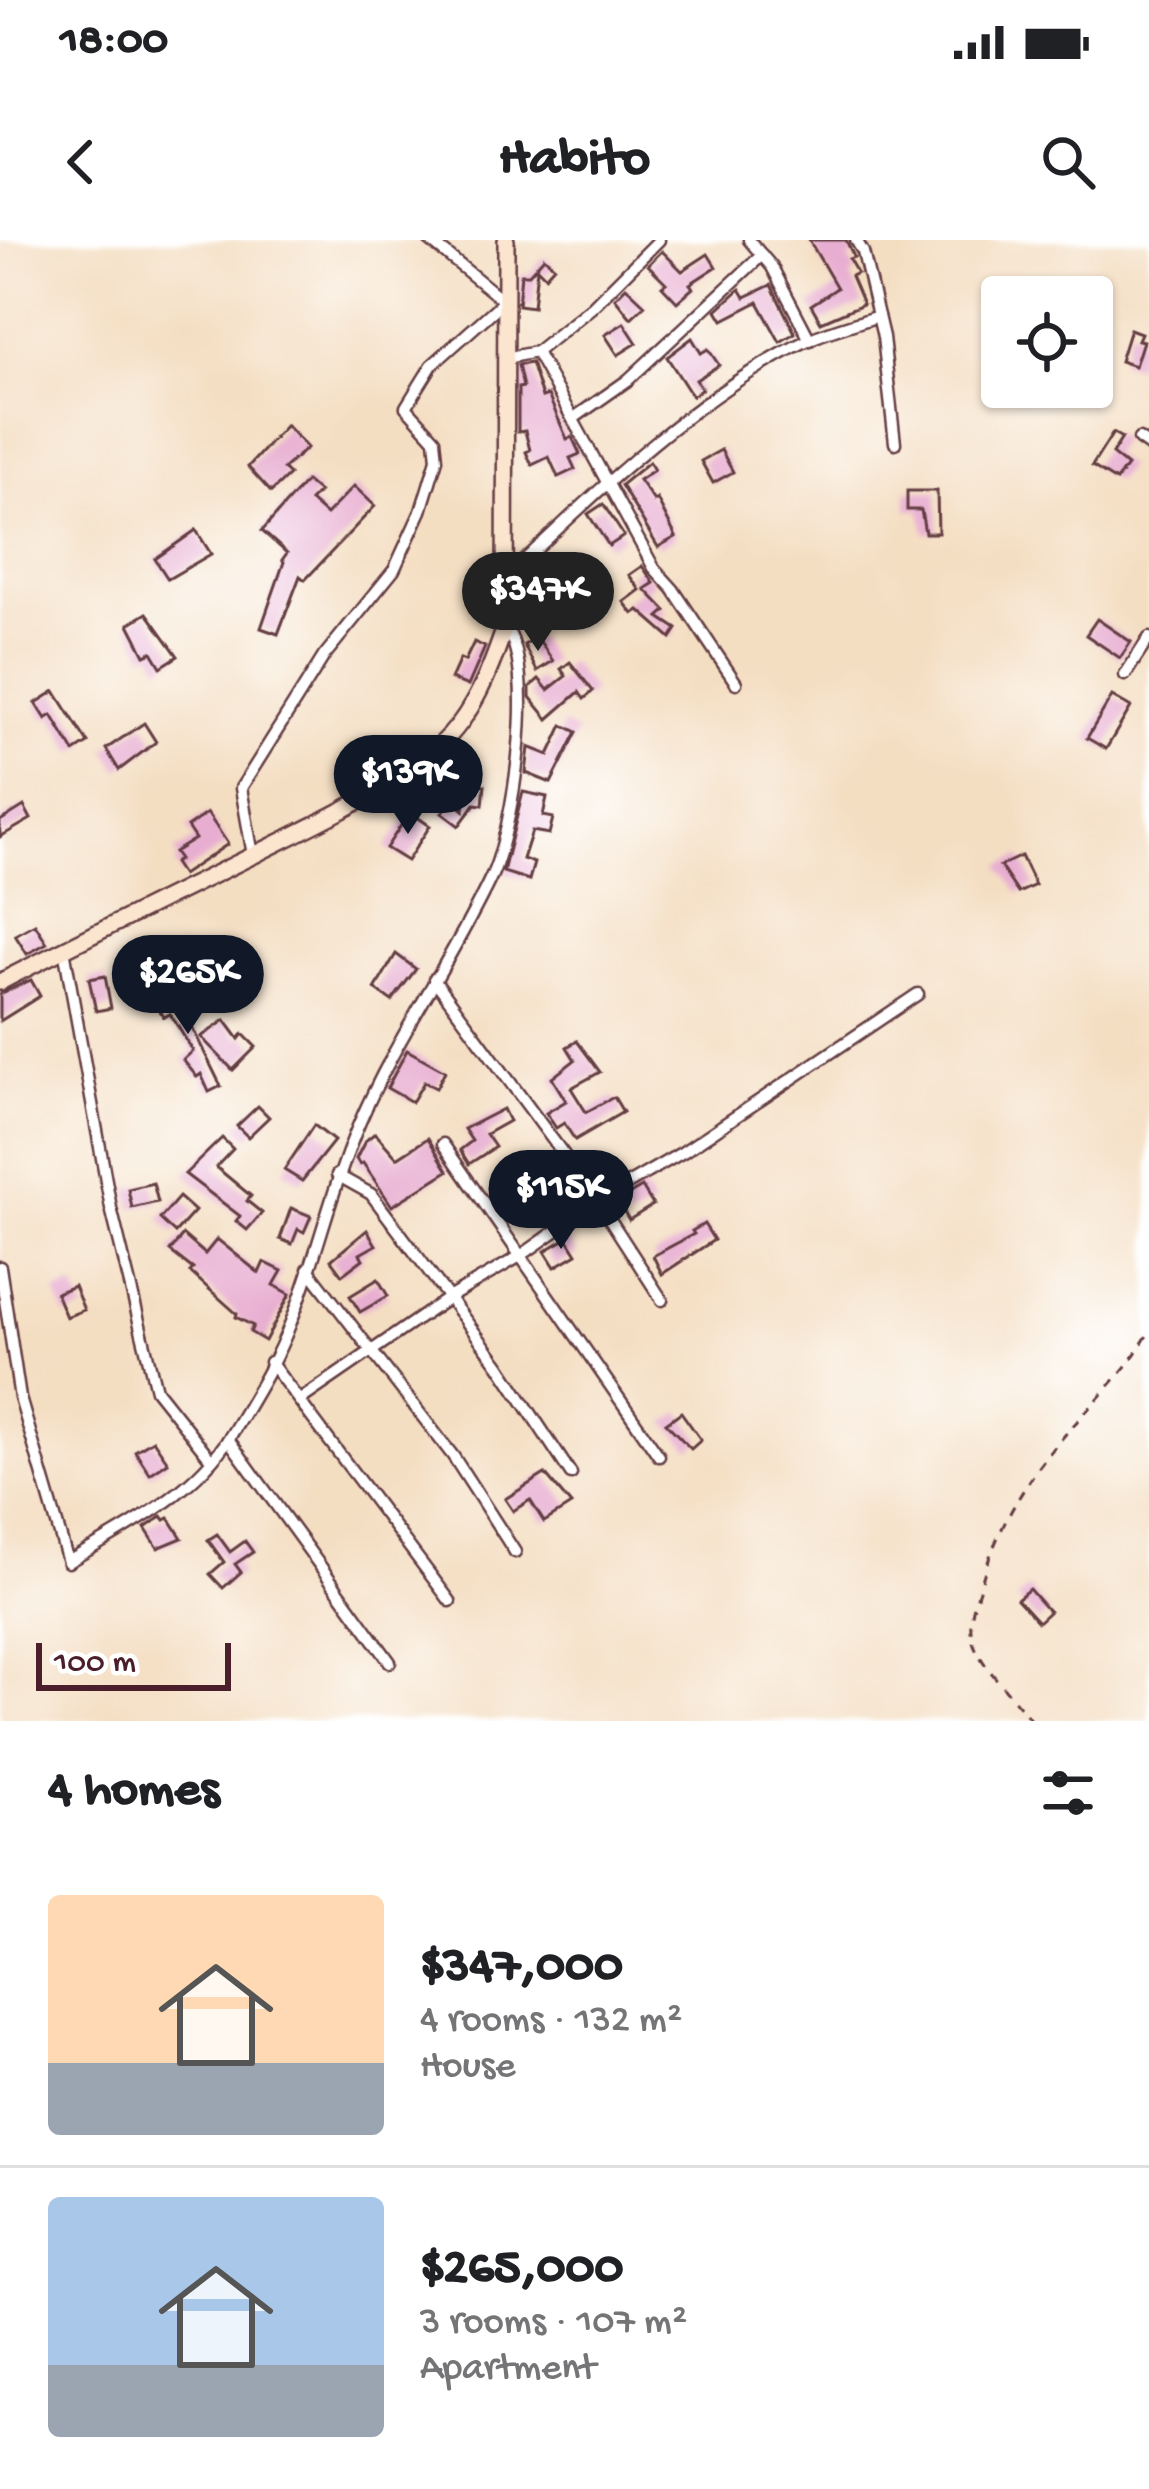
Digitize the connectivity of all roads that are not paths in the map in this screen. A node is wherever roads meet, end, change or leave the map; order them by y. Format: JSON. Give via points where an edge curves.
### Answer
{"nodes":[{"id":1,"x":429,"y":240,"type":"edge"},
{"id":2,"x":506,"y":240,"type":"edge"},
{"id":3,"x":659,"y":240,"type":"edge"},
{"id":4,"x":749,"y":240,"type":"edge"},
{"id":5,"x":856,"y":240,"type":"edge"},
{"id":6,"x":762,"y":255,"type":"junction"},
{"id":7,"x":504,"y":301,"type":"junction"},
{"id":8,"x":878,"y":316,"type":"junction"},
{"id":9,"x":810,"y":340,"type":"junction"},
{"id":10,"x":536,"y":352,"type":"junction"},
{"id":11,"x":505,"y":358,"type":"junction"},
{"id":12,"x":574,"y":418,"type":"junction"},
{"id":13,"x":895,"y":443,"type":"dead end"},
{"id":14,"x":608,"y":485,"type":"junction"},
{"id":15,"x":505,"y":578,"type":"junction"},
{"id":16,"x":505,"y":627,"type":"junction"},
{"id":17,"x":1149,"y":638,"type":"edge"},
{"id":18,"x":1125,"y":675,"type":"dead end"},
{"id":19,"x":736,"y":683,"type":"dead end"},
{"id":20,"x":253,"y":855,"type":"junction"},
{"id":21,"x":64,"y":949,"type":"junction"},
{"id":22,"x":0,"y":977,"type":"edge"},
{"id":23,"x":434,"y":979,"type":"junction"},
{"id":24,"x":917,"y":994,"type":"dead end"},
{"id":25,"x":443,"y":1144,"type":"dead end"},
{"id":26,"x":338,"y":1174,"type":"junction"},
{"id":27,"x":598,"y":1201,"type":"junction"},
{"id":28,"x":522,"y":1255,"type":"junction"},
{"id":29,"x":0,"y":1268,"type":"edge"},
{"id":30,"x":308,"y":1269,"type":"junction"},
{"id":31,"x":450,"y":1297,"type":"junction"},
{"id":32,"x":662,"y":1300,"type":"dead end"},
{"id":33,"x":372,"y":1350,"type":"junction"},
{"id":34,"x":270,"y":1362,"type":"junction"},
{"id":35,"x":300,"y":1400,"type":"junction"},
{"id":36,"x":228,"y":1439,"type":"junction"},
{"id":37,"x":659,"y":1456,"type":"dead end"},
{"id":38,"x":210,"y":1458,"type":"junction"},
{"id":39,"x":571,"y":1474,"type":"dead end"},
{"id":40,"x":514,"y":1552,"type":"dead end"},
{"id":41,"x":450,"y":1601,"type":"dead end"},
{"id":42,"x":390,"y":1662,"type":"dead end"}],
"edges":[{"from":1,"to":7,"type":"street"},
{"from":2,"to":7,"type":"street"},
{"from":3,"to":10,"type":"street"},
{"from":4,"to":6,"type":"street"},
{"from":5,"to":8,"type":"street"},
{"from":6,"to":9,"type":"street"},
{"from":6,"to":12,"type":"street","via":[[628,380]]},
{"from":7,"to":11,"type":"street"},
{"from":7,"to":20,"type":"street","via":[[432,365],[406,406],[435,440],[421,512],[394,570],[324,656],[241,788]]},
{"from":8,"to":9,"type":"street"},
{"from":8,"to":13,"type":"street"},
{"from":9,"to":14,"type":"street","via":[[732,385]]},
{"from":10,"to":11,"type":"street"},
{"from":10,"to":12,"type":"street"},
{"from":11,"to":15,"type":"street"},
{"from":12,"to":14,"type":"street"},
{"from":14,"to":15,"type":"street"},
{"from":14,"to":19,"type":"street","via":[[654,568]]},
{"from":15,"to":16,"type":"street"},
{"from":16,"to":20,"type":"street","via":[[465,716],[441,745]]},
{"from":16,"to":23,"type":"street","via":[[521,671],[523,712],[508,808],[494,870]]},
{"from":17,"to":18,"type":"street"},
{"from":20,"to":21,"type":"street"},
{"from":21,"to":22,"type":"street"},
{"from":21,"to":38,"type":"street","via":[[111,1208],[156,1390]]},
{"from":23,"to":26,"type":"street","via":[[381,1071]]},
{"from":23,"to":27,"type":"street"},
{"from":24,"to":27,"type":"street"},
{"from":25,"to":28,"type":"street"},
{"from":26,"to":30,"type":"street"},
{"from":26,"to":31,"type":"street","via":[[371,1195]]},
{"from":27,"to":28,"type":"street"},
{"from":27,"to":32,"type":"street"},
{"from":28,"to":31,"type":"street"},
{"from":28,"to":37,"type":"street"},
{"from":29,"to":38,"type":"street","via":[[20,1398],[68,1562],[182,1493]]},
{"from":30,"to":33,"type":"street"},
{"from":30,"to":34,"type":"street"},
{"from":31,"to":33,"type":"street"},
{"from":31,"to":39,"type":"street"},
{"from":33,"to":35,"type":"street"},
{"from":33,"to":40,"type":"street"},
{"from":34,"to":35,"type":"street"},
{"from":34,"to":36,"type":"street"},
{"from":35,"to":41,"type":"street"},
{"from":36,"to":38,"type":"street"},
{"from":36,"to":42,"type":"street"}]}
